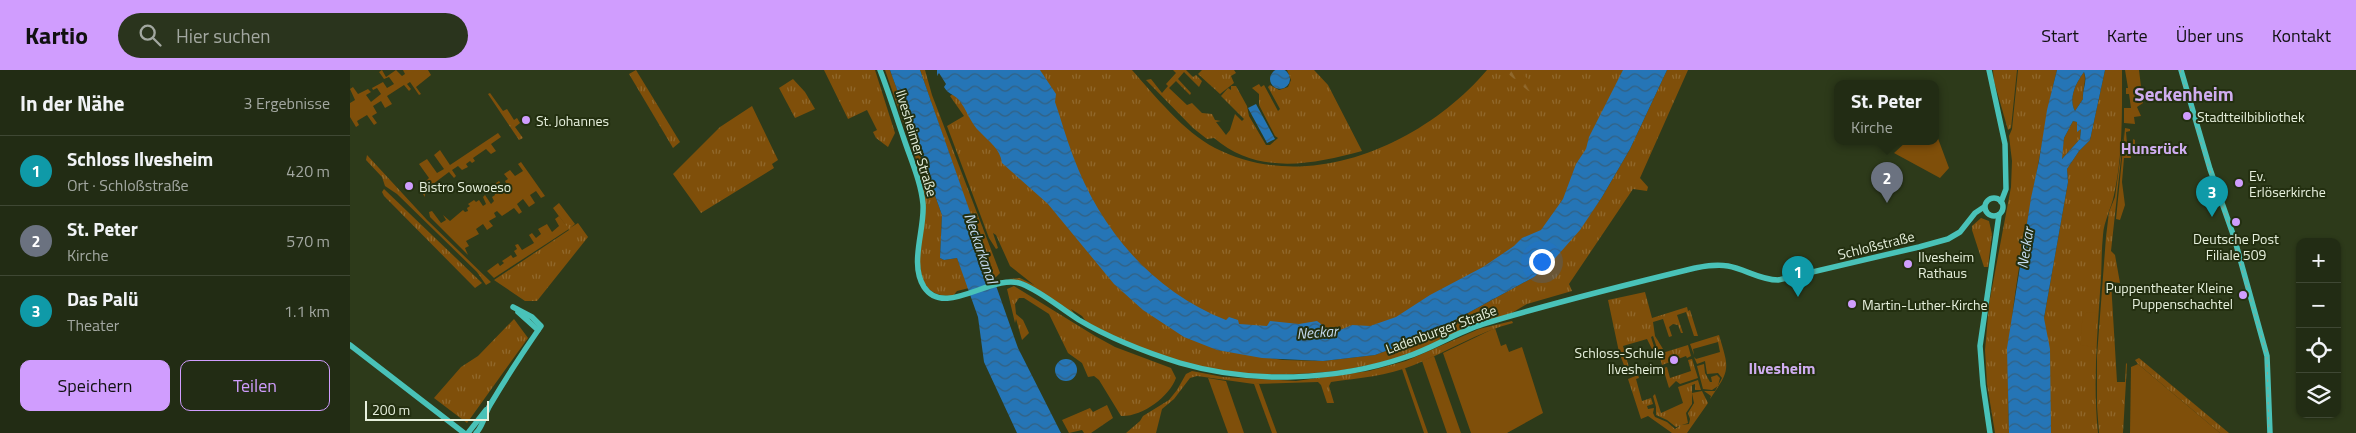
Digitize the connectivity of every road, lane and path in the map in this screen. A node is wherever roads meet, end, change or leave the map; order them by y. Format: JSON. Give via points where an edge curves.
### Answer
{"nodes":[{"id":1,"x":880,"y":70,"type":"edge"},
{"id":2,"x":1989,"y":70,"type":"edge"},
{"id":3,"x":2181,"y":70,"type":"edge"},
{"id":4,"x":1999,"y":200,"type":"junction"},
{"id":5,"x":1985,"y":210,"type":"junction"},
{"id":6,"x":1996,"y":215,"type":"junction"},
{"id":7,"x":1778,"y":280,"type":"joint"},
{"id":8,"x":1005,"y":281,"type":"joint"},
{"id":9,"x":539,"y":328,"type":"dead end"},
{"id":10,"x":350,"y":345,"type":"edge"},
{"id":11,"x":488,"y":409,"type":"junction"},
{"id":12,"x":479,"y":431,"type":"edge"},
{"id":13,"x":466,"y":433,"type":"edge"},
{"id":14,"x":1990,"y":433,"type":"edge"},
{"id":15,"x":2270,"y":433,"type":"edge"}],
"edges":[{"from":1,"to":8,"type":"main road","name":"Ilvesheimer Straße","via":[[922,195],[918,265],[921,279],[929,292],[940,298],[970,293]]},
{"from":2,"to":4,"type":"main road","via":[[2004,132],[2006,156],[2006,189]]},
{"from":3,"to":15,"type":"main road","via":[[2234,237],[2267,356]]},
{"from":4,"to":5,"type":"main road","name":"Schloßstraße","via":[[1988,200]]},
{"from":4,"to":6,"type":"main road","via":[[2003,207]]},
{"from":5,"to":6,"type":"main road"},
{"from":5,"to":7,"type":"main road","name":"Schloßstraße","via":[[1948,239]]},
{"from":6,"to":14,"type":"main road","via":[[1998,229],[1980,346]]},
{"from":7,"to":8,"type":"main road","name":"Ladenburger Straße","via":[[1727,266],[1702,267],[1487,323],[1383,364],[1321,375],[1284,377],[1214,371],[1155,355],[1105,334],[1022,284]]},
{"from":9,"to":11,"type":"main road"},
{"from":10,"to":13,"type":"main road"},
{"from":11,"to":12,"type":"main road"},
{"from":11,"to":13,"type":"main road"}]}
